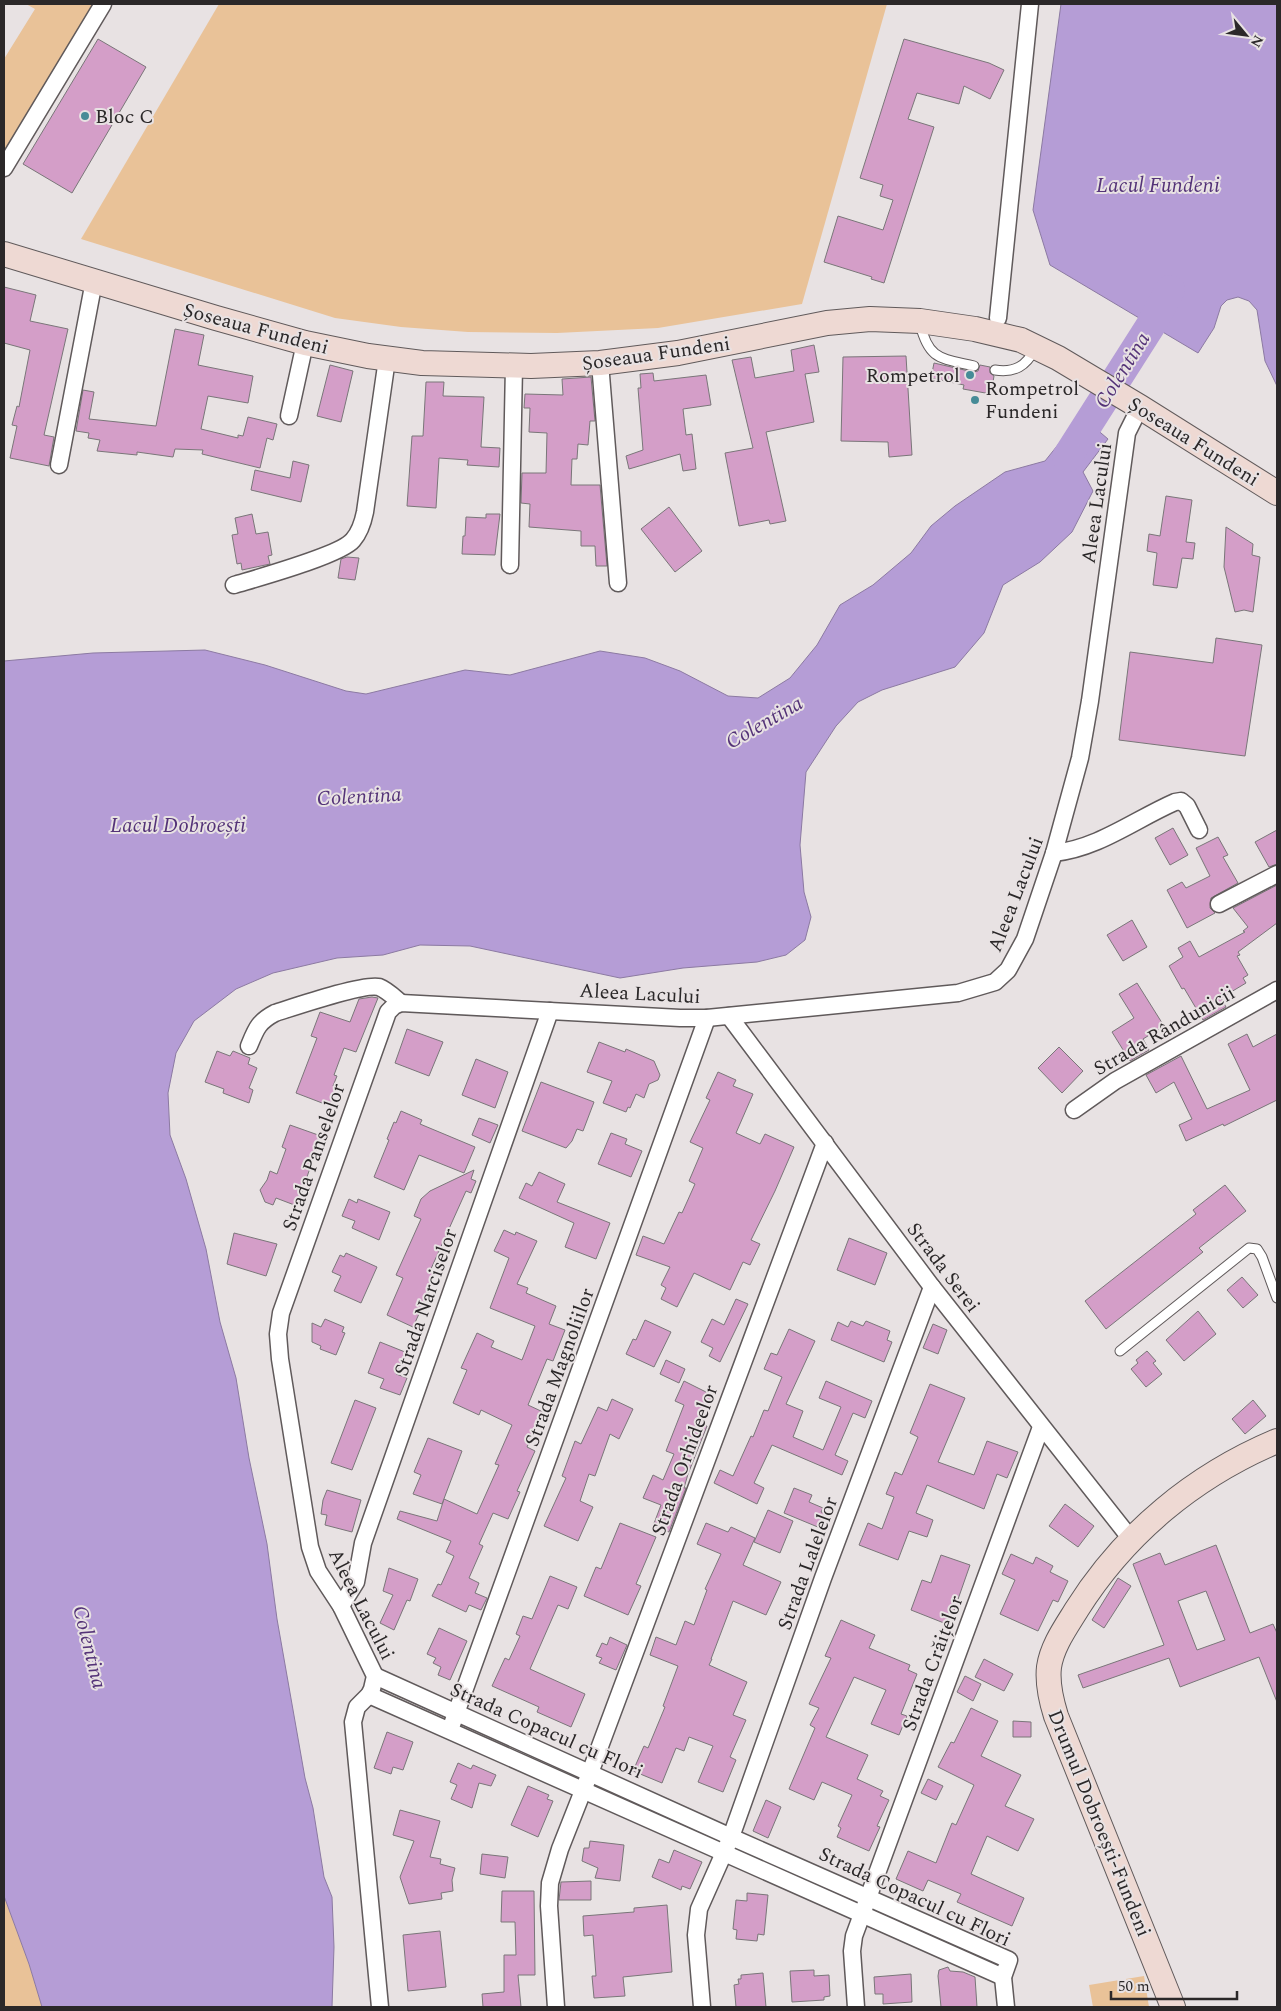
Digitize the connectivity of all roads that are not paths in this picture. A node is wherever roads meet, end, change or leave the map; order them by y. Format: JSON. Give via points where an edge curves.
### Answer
{"nodes":[{"id":1,"x":103,"y":4,"type":"edge"},
{"id":2,"x":1030,"y":4,"type":"edge"},
{"id":3,"x":4,"y":168,"type":"edge"},
{"id":4,"x":4,"y":237,"type":"edge"},
{"id":5,"x":4,"y":254,"type":"edge"},
{"id":6,"x":94,"y":281,"type":"junction"},
{"id":7,"x":998,"y":318,"type":"junction"},
{"id":8,"x":920,"y":321,"type":"junction"},
{"id":9,"x":305,"y":343,"type":"junction"},
{"id":10,"x":1040,"y":343,"type":"junction"},
{"id":11,"x":387,"y":359,"type":"junction"},
{"id":12,"x":600,"y":363,"type":"junction"},
{"id":13,"x":514,"y":366,"type":"junction"},
{"id":14,"x":974,"y":366,"type":"dead end"},
{"id":15,"x":995,"y":370,"type":"dead end"},
{"id":16,"x":1140,"y":401,"type":"junction"},
{"id":17,"x":289,"y":416,"type":"dead end"},
{"id":18,"x":58,"y":465,"type":"dead end"},
{"id":19,"x":1277,"y":476,"type":"edge"},
{"id":20,"x":1277,"y":493,"type":"edge"},
{"id":21,"x":510,"y":564,"type":"dead end"},
{"id":22,"x":618,"y":583,"type":"dead end"},
{"id":23,"x":234,"y":585,"type":"dead end"},
{"id":24,"x":1199,"y":830,"type":"dead end"},
{"id":25,"x":1054,"y":853,"type":"junction"},
{"id":26,"x":1277,"y":874,"type":"edge"},
{"id":27,"x":1219,"y":904,"type":"dead end"},
{"id":28,"x":1277,"y":990,"type":"edge"},
{"id":29,"x":401,"y":1003,"type":"junction"},
{"id":30,"x":550,"y":1010,"type":"junction"},
{"id":31,"x":728,"y":1016,"type":"junction"},
{"id":32,"x":707,"y":1018,"type":"junction"},
{"id":33,"x":249,"y":1046,"type":"dead end"},
{"id":34,"x":1074,"y":1110,"type":"dead end"},
{"id":35,"x":825,"y":1143,"type":"junction"},
{"id":36,"x":932,"y":1287,"type":"junction"},
{"id":37,"x":1276,"y":1293,"type":"edge"},
{"id":38,"x":278,"y":1334,"type":"joint"},
{"id":39,"x":1120,"y":1351,"type":"dead end"},
{"id":40,"x":1041,"y":1427,"type":"junction"},
{"id":41,"x":1277,"y":1441,"type":"edge"},
{"id":42,"x":1131,"y":1539,"type":"junction"},
{"id":43,"x":341,"y":1606,"type":"junction"},
{"id":44,"x":375,"y":1676,"type":"junction"},
{"id":45,"x":369,"y":1695,"type":"junction"},
{"id":46,"x":457,"y":1712,"type":"junction"},
{"id":47,"x":450,"y":1730,"type":"junction"},
{"id":48,"x":590,"y":1773,"type":"junction"},
{"id":49,"x":584,"y":1791,"type":"junction"},
{"id":50,"x":731,"y":1837,"type":"junction"},
{"id":51,"x":724,"y":1854,"type":"junction"},
{"id":52,"x":869,"y":1897,"type":"junction"},
{"id":53,"x":862,"y":1914,"type":"junction"},
{"id":54,"x":1003,"y":1977,"type":"junction"},
{"id":55,"x":380,"y":2007,"type":"edge"},
{"id":56,"x":556,"y":2007,"type":"edge"},
{"id":57,"x":702,"y":2007,"type":"edge"},
{"id":58,"x":856,"y":2007,"type":"edge"},
{"id":59,"x":1006,"y":2007,"type":"edge"},
{"id":60,"x":1173,"y":2007,"type":"edge"}],
"edges":[{"from":1,"to":3,"type":"street"},
{"from":2,"to":7,"type":"street"},
{"from":4,"to":7,"type":"main road","name":"Șoseaua Fundeni","via":[[291,324],[350,337],[410,345],[513,351],[610,346],[677,337],[829,308],[880,303],[917,305]]},
{"from":5,"to":6,"type":"main road","name":"Șoseaua Fundeni"},
{"from":6,"to":9,"type":"main road","name":"Șoseaua Fundeni"},
{"from":6,"to":18,"type":"street"},
{"from":7,"to":10,"type":"main road","name":"Șoseaua Fundeni","via":[[1025,325]]},
{"from":8,"to":10,"type":"main road","name":"Șoseaua Fundeni"},
{"from":8,"to":12,"type":"main road","name":"Șoseaua Fundeni","via":[[870,319],[827,324],[678,353]]},
{"from":8,"to":14,"type":"lane","via":[[925,341],[937,356]]},
{"from":9,"to":11,"type":"main road","name":"Șoseaua Fundeni"},
{"from":9,"to":17,"type":"street"},
{"from":10,"to":15,"type":"lane","via":[[1022,367],[1011,371]]},
{"from":10,"to":16,"type":"main road","name":"Șoseaua Fundeni"},
{"from":11,"to":13,"type":"main road","name":"Șoseaua Fundeni"},
{"from":11,"to":23,"type":"street","via":[[365,512],[353,541],[334,552]]},
{"from":12,"to":13,"type":"main road","name":"Șoseaua Fundeni"},
{"from":12,"to":22,"type":"street"},
{"from":13,"to":21,"type":"street"},
{"from":16,"to":19,"type":"main road","name":"Șoseaua Fundeni"},
{"from":16,"to":20,"type":"main road","name":"Șoseaua Fundeni"},
{"from":16,"to":25,"type":"street","name":"Aleea Lacului","via":[[1127,433],[1080,758]]},
{"from":24,"to":25,"type":"street","via":[[1181,801],[1093,844]]},
{"from":25,"to":31,"type":"street","name":"Aleea Lacului","via":[[1017,957],[995,982],[958,993]]},
{"from":26,"to":27,"type":"street"},
{"from":28,"to":34,"type":"street","name":"Strada Rândunicii","via":[[1115,1081]]},
{"from":29,"to":30,"type":"street","name":"Aleea Lacului"},
{"from":29,"to":33,"type":"street","via":[[374,986],[358,989],[275,1013],[258,1026]]},
{"from":29,"to":38,"type":"street","name":"Strada Panselelor","via":[[394,1006],[384,1019],[281,1313]]},
{"from":30,"to":32,"type":"street","name":"Aleea Lacului"},
{"from":30,"to":43,"type":"street","name":"Strada Narciselor","via":[[363,1543],[356,1582]]},
{"from":31,"to":32,"type":"street","name":"Aleea Lacului"},
{"from":31,"to":35,"type":"street","name":"Strada Serei"},
{"from":32,"to":46,"type":"street","name":"Strada Magnoliilor"},
{"from":35,"to":36,"type":"street","name":"Strada Serei"},
{"from":35,"to":48,"type":"street","name":"Strada Orhideelor"},
{"from":36,"to":40,"type":"street","name":"Strada Serei"},
{"from":36,"to":50,"type":"street","name":"Strada Lalelelor"},
{"from":37,"to":39,"type":"lane","via":[[1262,1256],[1257,1249],[1249,1248]]},
{"from":38,"to":43,"type":"street","name":"Aleea Lacului","via":[[310,1547],[318,1571]]},
{"from":40,"to":42,"type":"street","name":"Strada Serei"},
{"from":40,"to":52,"type":"street","name":"Strada Crăițelor"},
{"from":41,"to":42,"type":"main road","name":"Drumul Dobroești-Fundeni","via":[[1195,1485]]},
{"from":42,"to":60,"type":"main road","name":"Drumul Dobroești-Fundeni","via":[[1097,1579],[1070,1620],[1054,1652],[1048,1677],[1056,1716]]},
{"from":43,"to":44,"type":"street","name":"Aleea Lacului"},
{"from":44,"to":45,"type":"street","name":"Aleea Lacului"},
{"from":44,"to":46,"type":"street","name":"Strada Copacul cu Flori"},
{"from":45,"to":47,"type":"street","name":"Strada Copacul cu Flori"},
{"from":45,"to":55,"type":"street","name":"Aleea Lacului","via":[[357,1707],[353,1722]]},
{"from":46,"to":47,"type":"street","name":"Strada Magnoliilor"},
{"from":46,"to":48,"type":"street","name":"Strada Copacul cu Flori"},
{"from":47,"to":49,"type":"street","name":"Strada Copacul cu Flori"},
{"from":48,"to":49,"type":"street","name":"Strada Orhideelor"},
{"from":48,"to":50,"type":"street","name":"Strada Copacul cu Flori"},
{"from":49,"to":51,"type":"street","name":"Strada Copacul cu Flori"},
{"from":49,"to":56,"type":"street","name":"Strada Orhideelor","via":[[550,1883]]},
{"from":50,"to":51,"type":"street","name":"Strada Lalelelor"},
{"from":50,"to":52,"type":"street","name":"Strada Copacul cu Flori"},
{"from":51,"to":53,"type":"street","name":"Strada Copacul cu Flori"},
{"from":51,"to":57,"type":"street","name":"Strada Lalelelor","via":[[697,1918]]},
{"from":52,"to":53,"type":"street","name":"Strada Crăițelor"},
{"from":52,"to":54,"type":"street","name":"Strada Copacul cu Flori","via":[[1010,1960]]},
{"from":53,"to":54,"type":"street","name":"Strada Copacul cu Flori"},
{"from":53,"to":58,"type":"street","name":"Strada Crăițelor","via":[[852,1944]]},
{"from":54,"to":59,"type":"street"}]}
